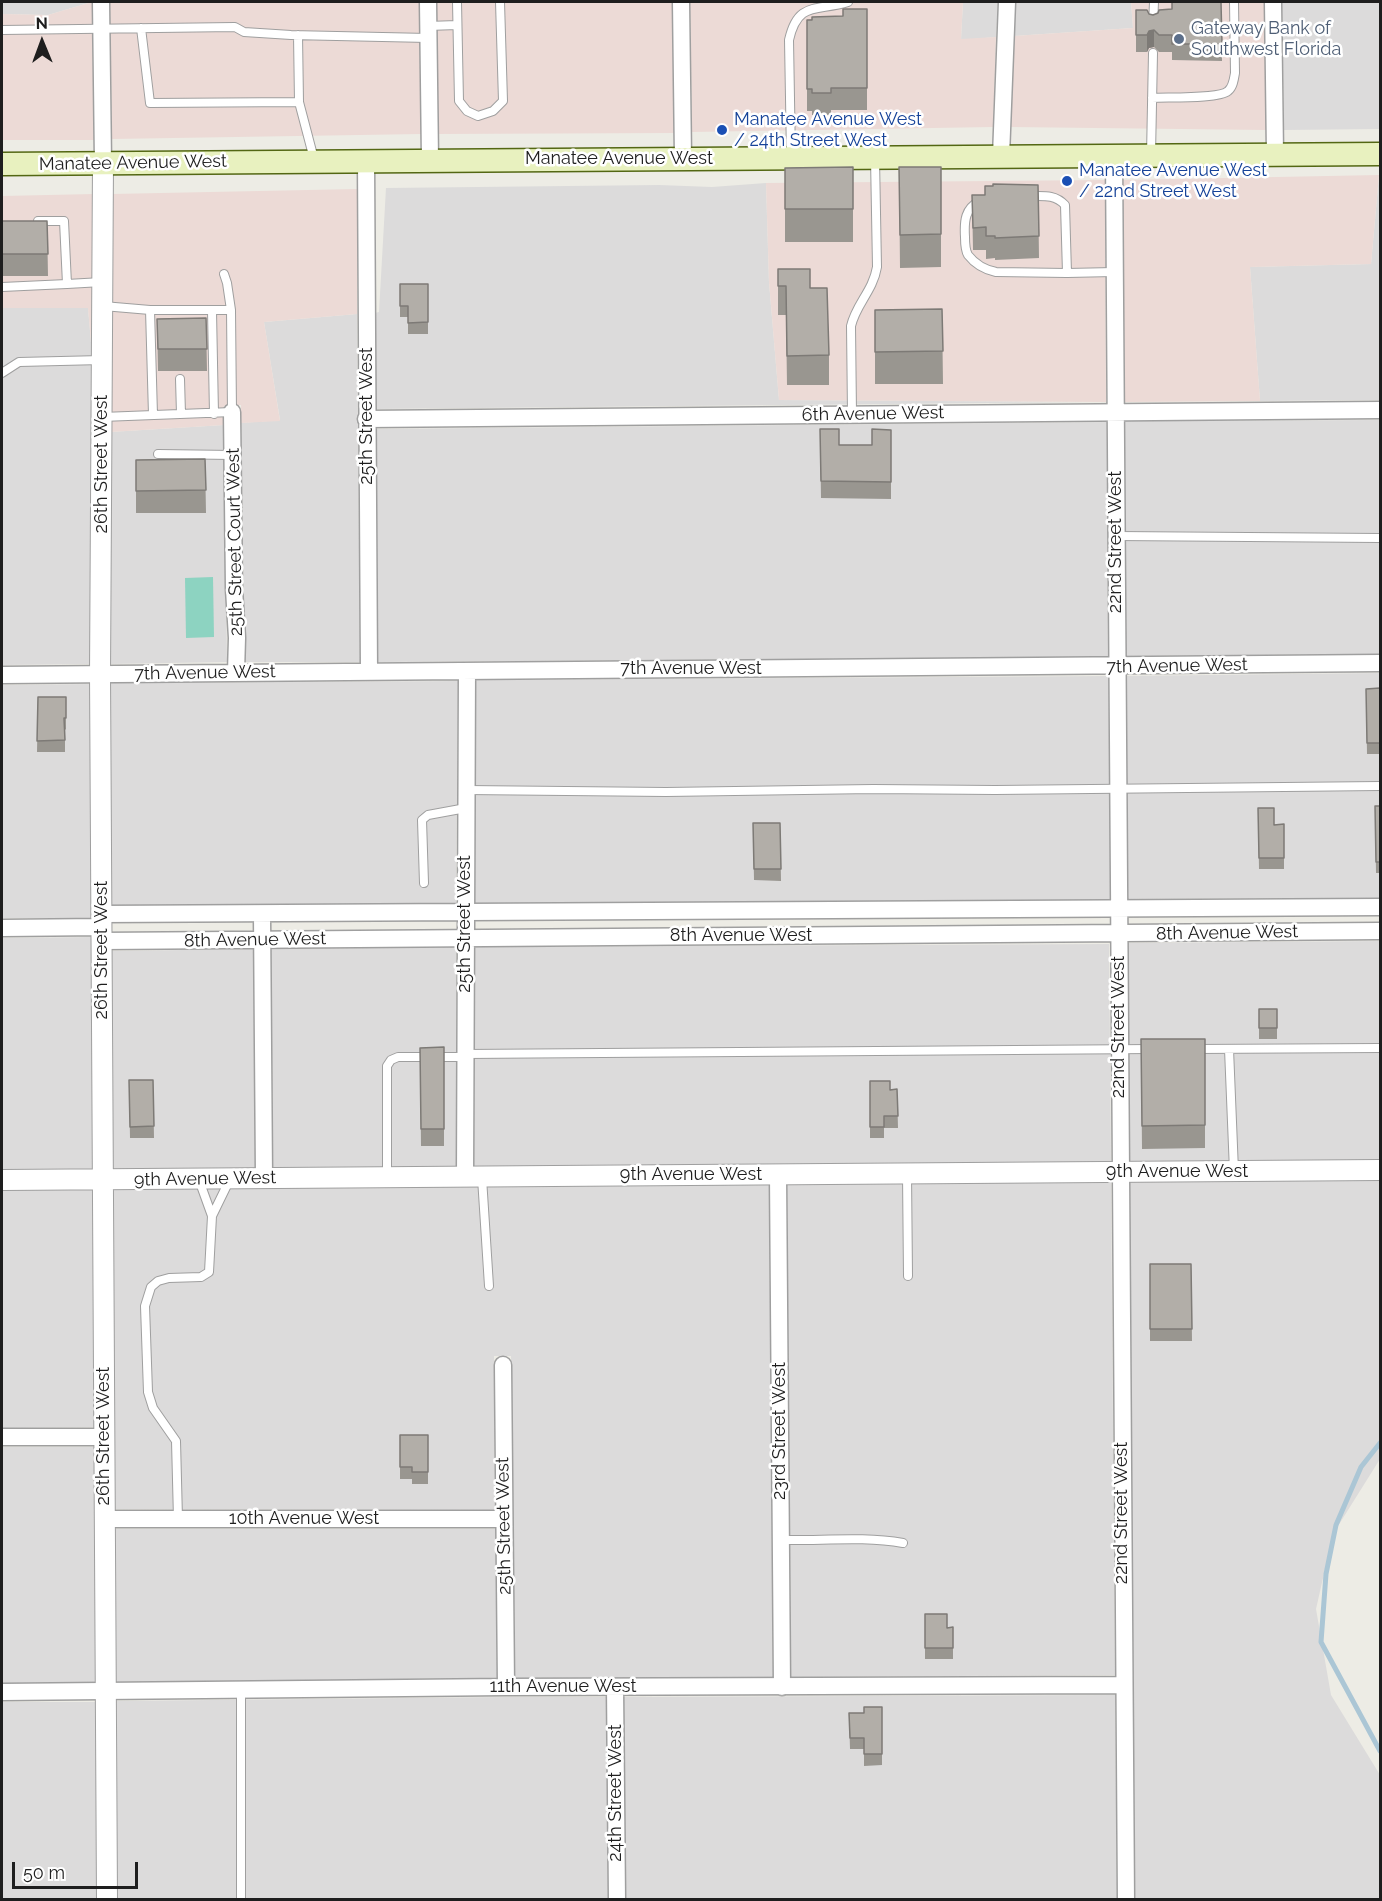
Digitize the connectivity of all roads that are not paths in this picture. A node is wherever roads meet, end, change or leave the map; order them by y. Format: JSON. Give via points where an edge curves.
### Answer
{"nodes":[{"id":1,"x":101,"y":2,"type":"edge"},
{"id":2,"x":428,"y":2,"type":"edge"},
{"id":3,"x":457,"y":2,"type":"edge"},
{"id":4,"x":500,"y":2,"type":"edge"},
{"id":5,"x":681,"y":2,"type":"edge"},
{"id":6,"x":848,"y":2,"type":"edge"},
{"id":7,"x":1006,"y":2,"type":"edge"},
{"id":8,"x":1154,"y":2,"type":"edge"},
{"id":9,"x":1234,"y":2,"type":"edge"},
{"id":10,"x":1274,"y":2,"type":"edge"},
{"id":11,"x":812,"y":4,"type":"edge"},
{"id":12,"x":457,"y":25,"type":"junction"},
{"id":13,"x":1153,"y":26,"type":"edge"},
{"id":14,"x":141,"y":28,"type":"junction"},
{"id":15,"x":101,"y":29,"type":"junction"},
{"id":16,"x":2,"y":30,"type":"edge"},
{"id":17,"x":428,"y":32,"type":"junction"},
{"id":18,"x":298,"y":35,"type":"junction"},
{"id":19,"x":1153,"y":53,"type":"dead end"},
{"id":20,"x":1152,"y":98,"type":"junction"},
{"id":21,"x":299,"y":102,"type":"junction"},
{"id":22,"x":1275,"y":154,"type":"junction"},
{"id":23,"x":1380,"y":154,"type":"edge"},
{"id":24,"x":1113,"y":155,"type":"junction"},
{"id":25,"x":1151,"y":155,"type":"junction"},
{"id":26,"x":1001,"y":156,"type":"junction"},
{"id":27,"x":875,"y":157,"type":"junction"},
{"id":28,"x":683,"y":158,"type":"junction"},
{"id":29,"x":791,"y":158,"type":"junction"},
{"id":30,"x":430,"y":160,"type":"junction"},
{"id":31,"x":315,"y":161,"type":"junction"},
{"id":32,"x":366,"y":161,"type":"junction"},
{"id":33,"x":103,"y":163,"type":"junction"},
{"id":34,"x":2,"y":164,"type":"edge"},
{"id":35,"x":1019,"y":196,"type":"edge"},
{"id":36,"x":986,"y":198,"type":"edge"},
{"id":37,"x":33,"y":221,"type":"edge"},
{"id":38,"x":1114,"y":272,"type":"junction"},
{"id":39,"x":1067,"y":273,"type":"junction"},
{"id":40,"x":224,"y":274,"type":"dead end"},
{"id":41,"x":102,"y":282,"type":"junction"},
{"id":42,"x":67,"y":284,"type":"junction"},
{"id":43,"x":2,"y":286,"type":"edge"},
{"id":44,"x":102,"y":306,"type":"junction"},
{"id":45,"x":150,"y":310,"type":"junction"},
{"id":46,"x":231,"y":310,"type":"junction"},
{"id":47,"x":212,"y":311,"type":"junction"},
{"id":48,"x":102,"y":360,"type":"junction"},
{"id":49,"x":2,"y":373,"type":"edge"},
{"id":50,"x":180,"y":379,"type":"dead end"},
{"id":51,"x":1380,"y":410,"type":"edge"},
{"id":52,"x":232,"y":412,"type":"junction"},
{"id":53,"x":1115,"y":412,"type":"junction"},
{"id":54,"x":181,"y":414,"type":"junction"},
{"id":55,"x":213,"y":414,"type":"junction"},
{"id":56,"x":852,"y":414,"type":"junction"},
{"id":57,"x":153,"y":415,"type":"junction"},
{"id":58,"x":102,"y":417,"type":"junction"},
{"id":59,"x":366,"y":419,"type":"junction"},
{"id":60,"x":158,"y":454,"type":"dead end"},
{"id":61,"x":233,"y":455,"type":"junction"},
{"id":62,"x":1116,"y":536,"type":"junction"},
{"id":63,"x":1380,"y":538,"type":"edge"},
{"id":64,"x":1380,"y":663,"type":"edge"},
{"id":65,"x":1117,"y":666,"type":"junction"},
{"id":66,"x":466,"y":671,"type":"junction"},
{"id":67,"x":236,"y":672,"type":"junction"},
{"id":68,"x":369,"y":672,"type":"junction"},
{"id":69,"x":100,"y":674,"type":"junction"},
{"id":70,"x":2,"y":675,"type":"edge"},
{"id":71,"x":1380,"y":786,"type":"edge"},
{"id":72,"x":1118,"y":789,"type":"junction"},
{"id":73,"x":466,"y":790,"type":"junction"},
{"id":74,"x":466,"y":808,"type":"junction"},
{"id":75,"x":424,"y":884,"type":"dead end"},
{"id":76,"x":1380,"y":907,"type":"edge"},
{"id":77,"x":1120,"y":909,"type":"junction"},
{"id":78,"x":465,"y":914,"type":"junction"},
{"id":79,"x":262,"y":915,"type":"junction"},
{"id":80,"x":2,"y":928,"type":"edge"},
{"id":81,"x":102,"y":928,"type":"junction"},
{"id":82,"x":1380,"y":931,"type":"edge"},
{"id":83,"x":1118,"y":934,"type":"junction"},
{"id":84,"x":465,"y":938,"type":"junction"},
{"id":85,"x":262,"y":939,"type":"junction"},
{"id":86,"x":1380,"y":1048,"type":"edge"},
{"id":87,"x":1163,"y":1049,"type":"edge"},
{"id":88,"x":1185,"y":1049,"type":"edge"},
{"id":89,"x":1229,"y":1049,"type":"junction"},
{"id":90,"x":1119,"y":1050,"type":"junction"},
{"id":91,"x":465,"y":1056,"type":"junction"},
{"id":92,"x":1380,"y":1170,"type":"edge"},
{"id":93,"x":1120,"y":1172,"type":"junction"},
{"id":94,"x":1234,"y":1172,"type":"junction"},
{"id":95,"x":907,"y":1174,"type":"junction"},
{"id":96,"x":778,"y":1175,"type":"junction"},
{"id":97,"x":474,"y":1177,"type":"junction"},
{"id":98,"x":264,"y":1178,"type":"junction"},
{"id":99,"x":387,"y":1178,"type":"junction"},
{"id":100,"x":200,"y":1179,"type":"junction"},
{"id":101,"x":230,"y":1179,"type":"junction"},
{"id":102,"x":2,"y":1180,"type":"edge"},
{"id":103,"x":103,"y":1180,"type":"junction"},
{"id":104,"x":212,"y":1216,"type":"junction"},
{"id":105,"x":908,"y":1276,"type":"dead end"},
{"id":106,"x":489,"y":1286,"type":"dead end"},
{"id":107,"x":503,"y":1365,"type":"dead end"},
{"id":108,"x":2,"y":1437,"type":"edge"},
{"id":109,"x":105,"y":1437,"type":"junction"},
{"id":110,"x":105,"y":1519,"type":"junction"},
{"id":111,"x":178,"y":1519,"type":"junction"},
{"id":112,"x":504,"y":1520,"type":"junction"},
{"id":113,"x":781,"y":1539,"type":"junction"},
{"id":114,"x":903,"y":1543,"type":"dead end"},
{"id":115,"x":1124,"y":1685,"type":"junction"},
{"id":116,"x":506,"y":1687,"type":"junction"},
{"id":117,"x":615,"y":1687,"type":"junction"},
{"id":118,"x":782,"y":1687,"type":"junction"},
{"id":119,"x":241,"y":1690,"type":"junction"},
{"id":120,"x":2,"y":1692,"type":"edge"},
{"id":121,"x":105,"y":1692,"type":"junction"},
{"id":122,"x":106,"y":1899,"type":"edge"},
{"id":123,"x":241,"y":1899,"type":"edge"},
{"id":124,"x":617,"y":1899,"type":"edge"},
{"id":125,"x":1126,"y":1899,"type":"edge"}],
"edges":[{"from":1,"to":15,"type":"street","name":"26th Street West"},
{"from":2,"to":17,"type":"street"},
{"from":3,"to":12,"type":"lane"},
{"from":4,"to":12,"type":"lane","via":[[503,101],[493,111],[478,116],[459,101]]},
{"from":5,"to":28,"type":"street"},
{"from":6,"to":11,"type":"lane"},
{"from":7,"to":26,"type":"street"},
{"from":8,"to":13,"type":"lane"},
{"from":9,"to":20,"type":"lane","via":[[1235,73],[1228,92]]},
{"from":10,"to":22,"type":"street"},
{"from":11,"to":29,"type":"lane","via":[[799,14],[789,40]]},
{"from":12,"to":17,"type":"lane"},
{"from":14,"to":15,"type":"lane"},
{"from":14,"to":18,"type":"lane","via":[[235,27],[244,32]]},
{"from":14,"to":21,"type":"lane","via":[[150,103]]},
{"from":15,"to":16,"type":"lane"},
{"from":15,"to":33,"type":"street","name":"26th Street West"},
{"from":17,"to":18,"type":"lane"},
{"from":17,"to":30,"type":"street"},
{"from":18,"to":21,"type":"lane"},
{"from":19,"to":20,"type":"lane"},
{"from":20,"to":25,"type":"lane"},
{"from":21,"to":31,"type":"lane"},
{"from":22,"to":23,"type":"main road","name":"Manatee Avenue West"},
{"from":22,"to":25,"type":"main road","name":"Manatee Avenue West"},
{"from":24,"to":25,"type":"main road","name":"Manatee Avenue West"},
{"from":24,"to":26,"type":"main road","name":"Manatee Avenue West"},
{"from":24,"to":38,"type":"street","name":"22nd Street West"},
{"from":26,"to":27,"type":"main road","name":"Manatee Avenue West"},
{"from":27,"to":29,"type":"main road","name":"Manatee Avenue West"},
{"from":27,"to":56,"type":"lane","via":[[877,267],[875,279],[851,326]]},
{"from":28,"to":29,"type":"main road","name":"Manatee Avenue West"},
{"from":28,"to":30,"type":"main road","name":"Manatee Avenue West"},
{"from":30,"to":32,"type":"main road","name":"Manatee Avenue West"},
{"from":31,"to":32,"type":"main road","name":"Manatee Avenue West"},
{"from":31,"to":33,"type":"main road","name":"Manatee Avenue West"},
{"from":32,"to":59,"type":"street","name":"25th Street West"},
{"from":33,"to":34,"type":"main road","name":"Manatee Avenue West"},
{"from":33,"to":41,"type":"street","name":"26th Street West"},
{"from":35,"to":39,"type":"lane","via":[[1050,196],[1065,205]]},
{"from":36,"to":39,"type":"lane","via":[[976,203],[965,217],[968,255],[987,270]]},
{"from":37,"to":42,"type":"lane","via":[[64,221]]},
{"from":38,"to":39,"type":"lane"},
{"from":38,"to":53,"type":"street","name":"22nd Street West"},
{"from":40,"to":46,"type":"lane"},
{"from":41,"to":42,"type":"lane"},
{"from":41,"to":44,"type":"street","name":"26th Street West"},
{"from":42,"to":43,"type":"lane"},
{"from":44,"to":45,"type":"lane"},
{"from":44,"to":48,"type":"street","name":"26th Street West"},
{"from":45,"to":47,"type":"lane"},
{"from":45,"to":57,"type":"lane"},
{"from":46,"to":47,"type":"lane"},
{"from":46,"to":52,"type":"lane"},
{"from":47,"to":55,"type":"lane"},
{"from":48,"to":49,"type":"lane","via":[[19,362]]},
{"from":48,"to":58,"type":"street","name":"26th Street West"},
{"from":50,"to":54,"type":"lane"},
{"from":51,"to":53,"type":"street","name":"6th Avenue West"},
{"from":52,"to":55,"type":"lane"},
{"from":52,"to":61,"type":"street","name":"25th Street Court West"},
{"from":53,"to":56,"type":"street","name":"6th Avenue West"},
{"from":53,"to":62,"type":"street","name":"22nd Street West"},
{"from":54,"to":55,"type":"lane"},
{"from":54,"to":57,"type":"lane"},
{"from":56,"to":59,"type":"street","name":"6th Avenue West"},
{"from":57,"to":58,"type":"lane"},
{"from":58,"to":69,"type":"street","name":"26th Street West"},
{"from":59,"to":68,"type":"street","name":"25th Street West"},
{"from":60,"to":61,"type":"lane"},
{"from":61,"to":67,"type":"street","name":"25th Street Court West"},
{"from":62,"to":63,"type":"lane"},
{"from":62,"to":65,"type":"street","name":"22nd Street West"},
{"from":64,"to":65,"type":"street","name":"7th Avenue West"},
{"from":65,"to":66,"type":"street","name":"7th Avenue West"},
{"from":65,"to":72,"type":"street","name":"22nd Street West"},
{"from":66,"to":68,"type":"street","name":"7th Avenue West"},
{"from":66,"to":73,"type":"street","name":"25th Street West"},
{"from":67,"to":68,"type":"street","name":"7th Avenue West"},
{"from":67,"to":69,"type":"street","name":"7th Avenue West"},
{"from":69,"to":70,"type":"street","name":"7th Avenue West"},
{"from":69,"to":81,"type":"street","name":"26th Street West"},
{"from":71,"to":72,"type":"lane"},
{"from":72,"to":73,"type":"lane"},
{"from":72,"to":77,"type":"street","name":"22nd Street West"},
{"from":73,"to":74,"type":"street","name":"25th Street West"},
{"from":74,"to":75,"type":"lane","via":[[428,815],[422,820]]},
{"from":74,"to":78,"type":"street","name":"25th Street West"},
{"from":76,"to":77,"type":"street","name":"8th Avenue West"},
{"from":77,"to":78,"type":"street","name":"8th Avenue West"},
{"from":77,"to":83,"type":"street","name":"22nd Street West"},
{"from":78,"to":79,"type":"street","name":"8th Avenue West"},
{"from":78,"to":84,"type":"street","name":"25th Street West"},
{"from":79,"to":81,"type":"street","name":"8th Avenue West"},
{"from":79,"to":85,"type":"street"},
{"from":80,"to":81,"type":"street","name":"8th Avenue West"},
{"from":81,"to":85,"type":"street","name":"8th Avenue West"},
{"from":81,"to":103,"type":"street","name":"26th Street West"},
{"from":82,"to":83,"type":"street","name":"8th Avenue West"},
{"from":83,"to":84,"type":"street","name":"8th Avenue West"},
{"from":83,"to":90,"type":"street","name":"22nd Street West"},
{"from":84,"to":85,"type":"street","name":"8th Avenue West"},
{"from":84,"to":91,"type":"street","name":"25th Street West"},
{"from":85,"to":98,"type":"street"},
{"from":86,"to":89,"type":"lane"},
{"from":87,"to":90,"type":"lane"},
{"from":88,"to":89,"type":"lane"},
{"from":89,"to":94,"type":"lane"},
{"from":90,"to":91,"type":"lane"},
{"from":90,"to":93,"type":"street","name":"22nd Street West"},
{"from":91,"to":97,"type":"street","name":"25th Street West"},
{"from":91,"to":99,"type":"lane","via":[[398,1057],[387,1066]]},
{"from":92,"to":94,"type":"street","name":"9th Avenue West"},
{"from":93,"to":94,"type":"street","name":"9th Avenue West"},
{"from":93,"to":95,"type":"street","name":"9th Avenue West"},
{"from":93,"to":115,"type":"street","name":"22nd Street West"},
{"from":95,"to":96,"type":"street","name":"9th Avenue West"},
{"from":95,"to":105,"type":"lane"},
{"from":96,"to":97,"type":"street","name":"9th Avenue West"},
{"from":96,"to":113,"type":"street","name":"23rd Street West"},
{"from":97,"to":99,"type":"street","name":"9th Avenue West"},
{"from":97,"to":106,"type":"lane"},
{"from":98,"to":99,"type":"street","name":"9th Avenue West"},
{"from":98,"to":101,"type":"street","name":"9th Avenue West"},
{"from":100,"to":101,"type":"street","name":"9th Avenue West"},
{"from":100,"to":103,"type":"street","name":"9th Avenue West"},
{"from":100,"to":104,"type":"lane"},
{"from":101,"to":104,"type":"lane"},
{"from":102,"to":103,"type":"street","name":"9th Avenue West"},
{"from":103,"to":109,"type":"street","name":"26th Street West"},
{"from":104,"to":111,"type":"lane","via":[[209,1272],[201,1277],[158,1281],[151,1287],[145,1306],[148,1392],[153,1408],[176,1441]]},
{"from":107,"to":112,"type":"street","name":"25th Street West"},
{"from":108,"to":109,"type":"street"},
{"from":109,"to":110,"type":"street","name":"26th Street West"},
{"from":110,"to":111,"type":"street","name":"10th Avenue West"},
{"from":110,"to":121,"type":"street","name":"26th Street West"},
{"from":111,"to":112,"type":"street","name":"10th Avenue West"},
{"from":112,"to":116,"type":"street","name":"25th Street West"},
{"from":113,"to":114,"type":"lane"},
{"from":113,"to":118,"type":"street","name":"23rd Street West"},
{"from":115,"to":118,"type":"street","name":"11th Avenue West"},
{"from":115,"to":125,"type":"street","name":"22nd Street West"},
{"from":116,"to":117,"type":"street","name":"11th Avenue West"},
{"from":116,"to":119,"type":"street","name":"11th Avenue West"},
{"from":117,"to":118,"type":"street","name":"11th Avenue West"},
{"from":117,"to":124,"type":"street","name":"24th Street West"},
{"from":119,"to":121,"type":"street","name":"11th Avenue West"},
{"from":119,"to":123,"type":"lane"},
{"from":120,"to":121,"type":"street","name":"11th Avenue West"},
{"from":121,"to":122,"type":"street","name":"26th Street West"}]}
